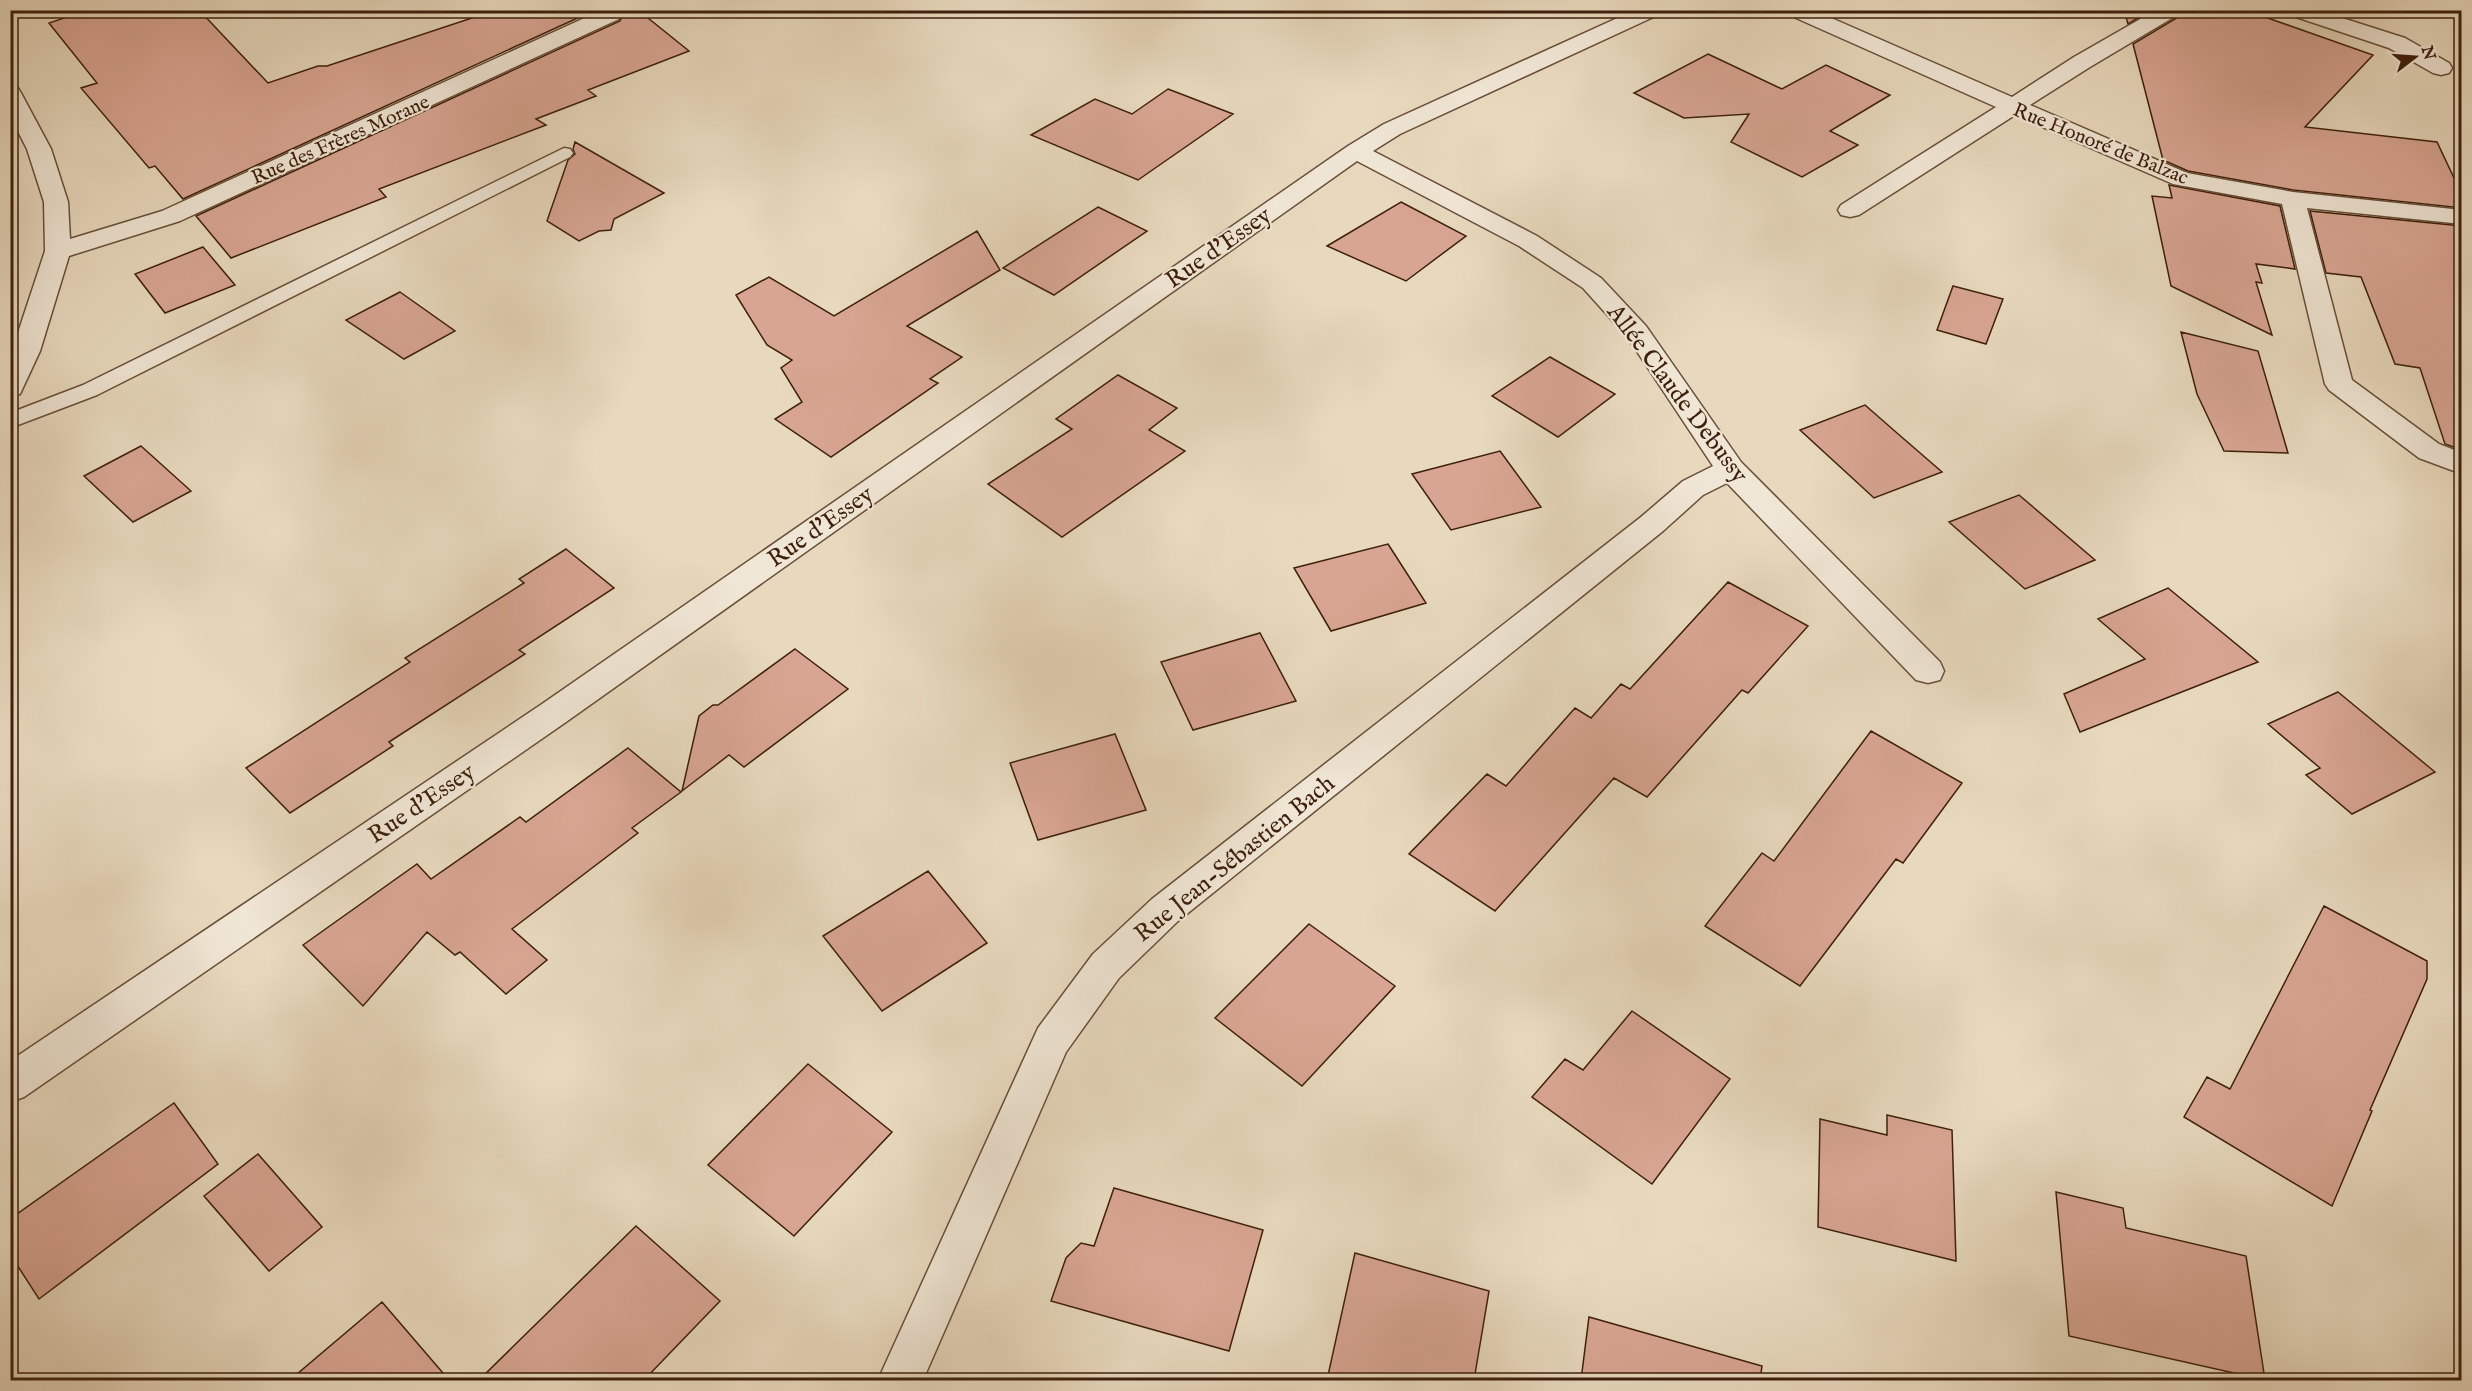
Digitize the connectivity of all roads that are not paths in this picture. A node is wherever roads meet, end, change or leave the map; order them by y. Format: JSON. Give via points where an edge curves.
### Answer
{"nodes":[{"id":1,"x":613,"y":10,"type":"edge"},
{"id":2,"x":1653,"y":10,"type":"edge"},
{"id":3,"x":1794,"y":10,"type":"edge"},
{"id":4,"x":2172,"y":10,"type":"edge"},
{"id":5,"x":2294,"y":10,"type":"edge"},
{"id":6,"x":2442,"y":68,"type":"dead end"},
{"id":7,"x":11,"y":96,"type":"edge"},
{"id":8,"x":2011,"y":107,"type":"junction"},
{"id":9,"x":1356,"y":151,"type":"junction"},
{"id":10,"x":564,"y":153,"type":"dead end"},
{"id":11,"x":2293,"y":199,"type":"junction"},
{"id":12,"x":1850,"y":210,"type":"dead end"},
{"id":13,"x":2462,"y":217,"type":"edge"},
{"id":14,"x":58,"y":251,"type":"junction"},
{"id":15,"x":10,"y":388,"type":"edge"},
{"id":16,"x":10,"y":421,"type":"edge"},
{"id":17,"x":2462,"y":464,"type":"edge"},
{"id":18,"x":1731,"y":469,"type":"junction"},
{"id":19,"x":1928,"y":671,"type":"dead end"},
{"id":20,"x":10,"y":1084,"type":"edge"},
{"id":21,"x":900,"y":1380,"type":"edge"}],
"edges":[{"from":1,"to":14,"type":"street","name":"Rue des Frères Morane","via":[[612,15],[171,216]]},
{"from":2,"to":9,"type":"street","name":"Rue d'Essey","via":[[1392,129]]},
{"from":3,"to":8,"type":"street","name":"Rue Honoré de Balzac"},
{"from":4,"to":8,"type":"street"},
{"from":5,"to":6,"type":"street","via":[[2397,43]]},
{"from":7,"to":14,"type":"street","via":[[39,149],[56,202]]},
{"from":8,"to":11,"type":"street","name":"Rue Honoré de Balzac","via":[[2181,179]]},
{"from":8,"to":12,"type":"street"},
{"from":9,"to":18,"type":"street","name":"Allée Claude Debussy","via":[[1528,241],[1592,283],[1637,332]]},
{"from":9,"to":20,"type":"street","name":"Rue d'Essey","via":[[554,713]]},
{"from":10,"to":16,"type":"lane","via":[[90,390]]},
{"from":11,"to":13,"type":"street","name":"Rue Honoré de Balzac"},
{"from":11,"to":17,"type":"street","via":[[2339,384],[2429,451]]},
{"from":14,"to":15,"type":"street","via":[[27,351]]},
{"from":18,"to":19,"type":"street","name":"Allée Claude Debussy"},
{"from":18,"to":21,"type":"street","name":"Rue Jean-Sébastien Bach","via":[[1693,488],[1165,910],[1106,966],[1052,1040]]}]}
